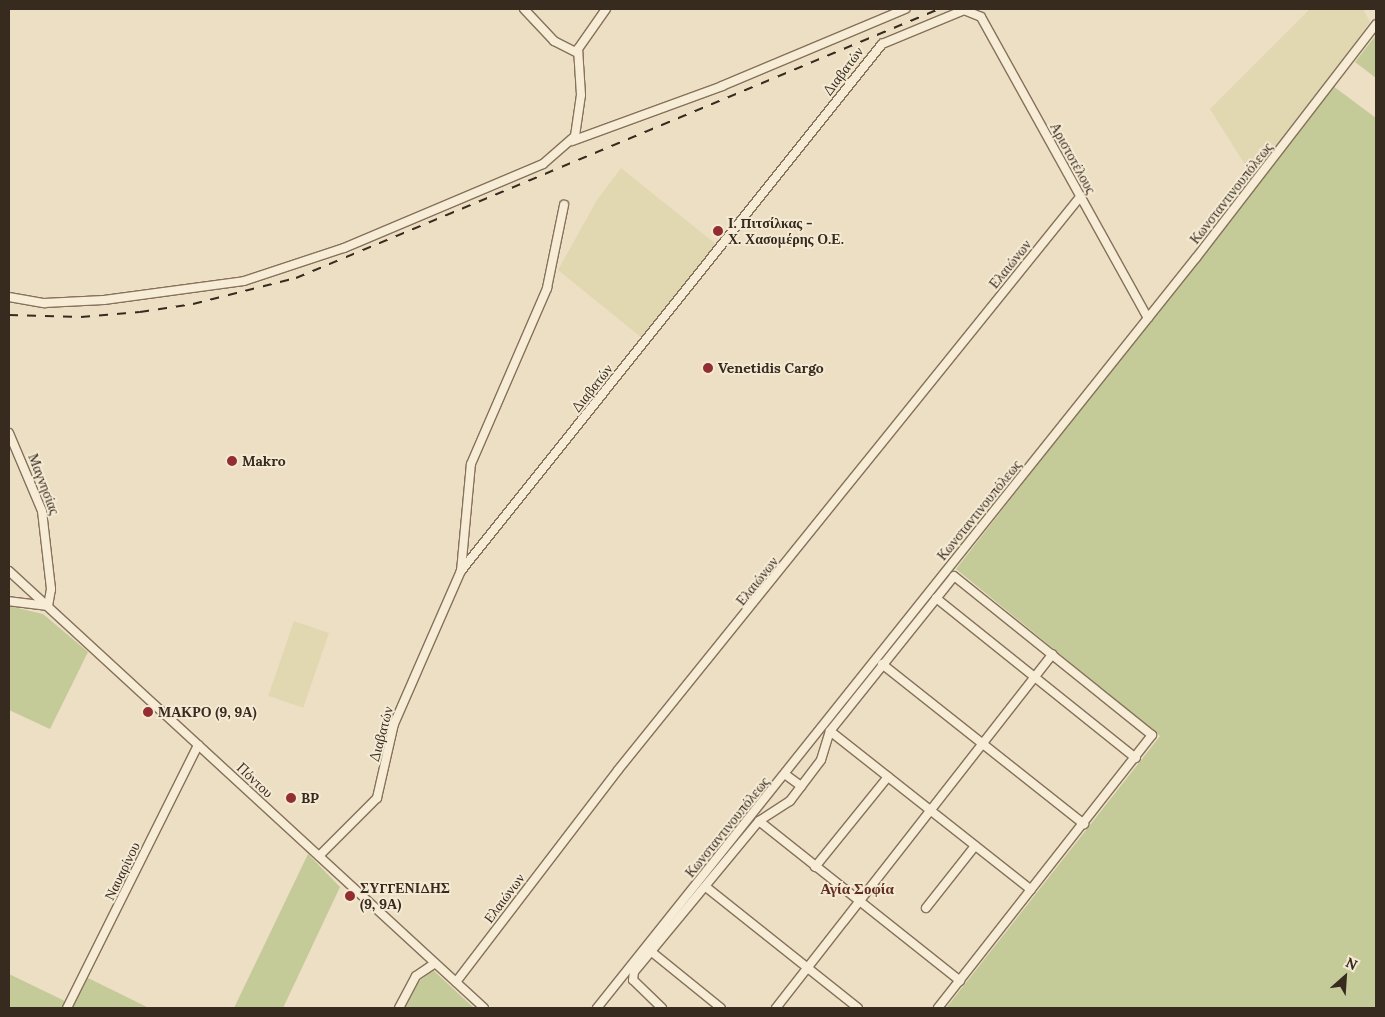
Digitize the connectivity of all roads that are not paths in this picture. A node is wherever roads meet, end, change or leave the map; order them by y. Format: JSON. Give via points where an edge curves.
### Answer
{"nodes":[{"id":1,"x":524,"y":9,"type":"edge"},
{"id":2,"x":606,"y":9,"type":"edge"},
{"id":3,"x":905,"y":9,"type":"edge"},
{"id":4,"x":975,"y":12,"type":"joint"},
{"id":5,"x":1376,"y":24,"type":"edge"},
{"id":6,"x":578,"y":53,"type":"junction"},
{"id":7,"x":572,"y":141,"type":"junction"},
{"id":8,"x":1080,"y":197,"type":"junction"},
{"id":9,"x":564,"y":205,"type":"dead end"},
{"id":10,"x":9,"y":297,"type":"edge"},
{"id":11,"x":1148,"y":318,"type":"junction"},
{"id":12,"x":9,"y":433,"type":"edge"},
{"id":13,"x":9,"y":571,"type":"edge"},
{"id":14,"x":461,"y":571,"type":"junction"},
{"id":15,"x":936,"y":598,"type":"junction"},
{"id":16,"x":9,"y":601,"type":"edge"},
{"id":17,"x":48,"y":606,"type":"junction"},
{"id":18,"x":1053,"y":654,"type":"junction"},
{"id":19,"x":882,"y":664,"type":"junction"},
{"id":20,"x":1035,"y":678,"type":"junction"},
{"id":21,"x":830,"y":731,"type":"junction"},
{"id":22,"x":198,"y":745,"type":"junction"},
{"id":23,"x":983,"y":745,"type":"junction"},
{"id":24,"x":1136,"y":758,"type":"junction"},
{"id":25,"x":786,"y":774,"type":"junction"},
{"id":26,"x":888,"y":777,"type":"junction"},
{"id":27,"x":801,"y":786,"type":"junction"},
{"id":28,"x":930,"y":812,"type":"junction"},
{"id":29,"x":759,"y":821,"type":"junction"},
{"id":30,"x":1084,"y":824,"type":"junction"},
{"id":31,"x":975,"y":846,"type":"junction"},
{"id":32,"x":319,"y":856,"type":"junction"},
{"id":33,"x":815,"y":867,"type":"junction"},
{"id":34,"x":706,"y":887,"type":"junction"},
{"id":35,"x":1031,"y":890,"type":"junction"},
{"id":36,"x":860,"y":901,"type":"junction"},
{"id":37,"x":926,"y":908,"type":"dead end"},
{"id":38,"x":653,"y":954,"type":"junction"},
{"id":39,"x":435,"y":963,"type":"junction"},
{"id":40,"x":807,"y":968,"type":"junction"},
{"id":41,"x":960,"y":981,"type":"junction"},
{"id":42,"x":456,"y":982,"type":"junction"},
{"id":43,"x":67,"y":1008,"type":"edge"},
{"id":44,"x":399,"y":1008,"type":"edge"},
{"id":45,"x":484,"y":1008,"type":"edge"},
{"id":46,"x":597,"y":1008,"type":"edge"},
{"id":47,"x":662,"y":1008,"type":"edge"},
{"id":48,"x":721,"y":1008,"type":"edge"},
{"id":49,"x":776,"y":1008,"type":"edge"},
{"id":50,"x":858,"y":1008,"type":"edge"},
{"id":51,"x":938,"y":1008,"type":"edge"}],
"edges":[{"from":1,"to":6,"type":"street","via":[[554,41]]},
{"from":2,"to":6,"type":"street","via":[[581,43]]},
{"from":3,"to":7,"type":"street","via":[[722,86]]},
{"from":4,"to":8,"type":"street","name":"Αριστοτέλους"},
{"from":4,"to":14,"type":"street","name":"Διαβατών","via":[[950,14],[882,44],[866,59]]},
{"from":5,"to":11,"type":"street","name":"Κωνσταντινουπόλεως"},
{"from":6,"to":7,"type":"street","via":[[580,114]]},
{"from":7,"to":10,"type":"street","via":[[543,164],[478,192],[344,248],[244,281],[104,300],[44,304]]},
{"from":8,"to":11,"type":"street","name":"Αριστοτέλους"},
{"from":8,"to":42,"type":"street","name":"Ελαιώνων","via":[[618,770]]},
{"from":9,"to":14,"type":"street","via":[[546,288],[471,464]]},
{"from":11,"to":25,"type":"street","name":"Κωνσταντινουπόλεως"},
{"from":12,"to":17,"type":"street","name":"Μαγνησίας","via":[[46,526]]},
{"from":13,"to":17,"type":"street","name":"Πόντου"},
{"from":14,"to":32,"type":"street","name":"Διαβατών","via":[[394,724],[377,798]]},
{"from":15,"to":18,"type":"street","via":[[956,577]]},
{"from":15,"to":19,"type":"street"},
{"from":15,"to":20,"type":"street"},
{"from":16,"to":17,"type":"street"},
{"from":17,"to":22,"type":"street","name":"Πόντου"},
{"from":18,"to":20,"type":"street"},
{"from":18,"to":24,"type":"street","via":[[1150,733],[1152,739]]},
{"from":19,"to":21,"type":"street"},
{"from":19,"to":23,"type":"street"},
{"from":20,"to":23,"type":"street"},
{"from":20,"to":24,"type":"street"},
{"from":21,"to":26,"type":"street"},
{"from":21,"to":27,"type":"street","via":[[821,760]]},
{"from":22,"to":32,"type":"street","name":"Πόντου"},
{"from":22,"to":43,"type":"street","name":"Ναυαρίνου"},
{"from":23,"to":28,"type":"street"},
{"from":23,"to":30,"type":"street"},
{"from":24,"to":30,"type":"street"},
{"from":25,"to":27,"type":"street"},
{"from":25,"to":46,"type":"street","name":"Κωνσταντινουπόλεως"},
{"from":26,"to":28,"type":"street"},
{"from":26,"to":33,"type":"street"},
{"from":27,"to":29,"type":"street","via":[[781,808]]},
{"from":28,"to":31,"type":"street"},
{"from":28,"to":36,"type":"street"},
{"from":29,"to":33,"type":"street"},
{"from":29,"to":34,"type":"street"},
{"from":30,"to":35,"type":"street"},
{"from":31,"to":35,"type":"street"},
{"from":31,"to":37,"type":"street"},
{"from":32,"to":39,"type":"street","name":"Πόντου"},
{"from":33,"to":36,"type":"street"},
{"from":34,"to":38,"type":"street"},
{"from":34,"to":40,"type":"street"},
{"from":35,"to":41,"type":"street"},
{"from":36,"to":40,"type":"street"},
{"from":36,"to":41,"type":"street"},
{"from":38,"to":47,"type":"street","via":[[634,972],[633,980]]},
{"from":38,"to":48,"type":"street"},
{"from":39,"to":42,"type":"street","name":"Πόντου"},
{"from":39,"to":44,"type":"street","via":[[416,976]]},
{"from":40,"to":49,"type":"street"},
{"from":40,"to":50,"type":"street"},
{"from":41,"to":51,"type":"street"},
{"from":42,"to":45,"type":"street","name":"Πόντου"}]}
